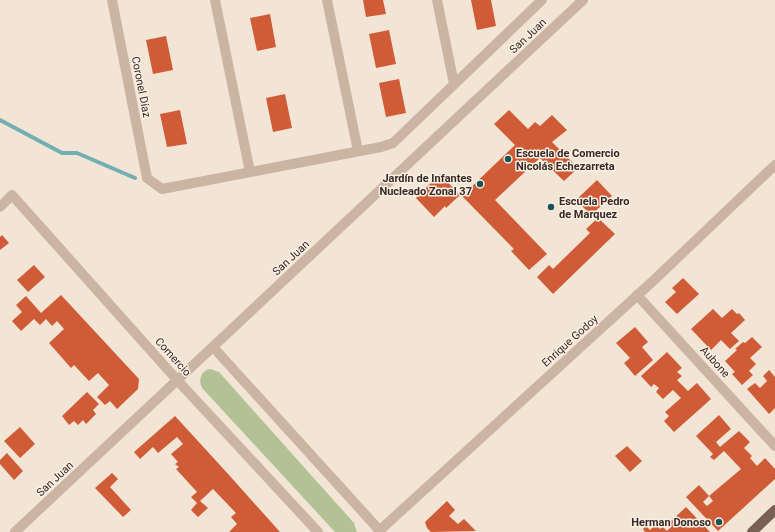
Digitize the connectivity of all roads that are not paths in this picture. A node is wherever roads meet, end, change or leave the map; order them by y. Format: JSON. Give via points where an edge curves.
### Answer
{"nodes":[{"id":1,"x":112,"y":0,"type":"edge"},
{"id":2,"x":215,"y":0,"type":"edge"},
{"id":3,"x":327,"y":0,"type":"edge"},
{"id":4,"x":437,"y":0,"type":"edge"},
{"id":5,"x":542,"y":0,"type":"edge"},
{"id":6,"x":583,"y":0,"type":"edge"},
{"id":7,"x":454,"y":84,"type":"junction"},
{"id":8,"x":358,"y":151,"type":"junction"},
{"id":9,"x":775,"y":165,"type":"edge"},
{"id":10,"x":250,"y":172,"type":"junction"},
{"id":11,"x":0,"y":207,"type":"edge"},
{"id":12,"x":636,"y":295,"type":"junction"},
{"id":13,"x":213,"y":347,"type":"junction"},
{"id":14,"x":178,"y":381,"type":"junction"},
{"id":15,"x":775,"y":446,"type":"edge"},
{"id":16,"x":775,"y":510,"type":"edge"},
{"id":17,"x":15,"y":532,"type":"edge"},
{"id":18,"x":318,"y":532,"type":"edge"},
{"id":19,"x":380,"y":532,"type":"edge"},
{"id":20,"x":752,"y":532,"type":"edge"}],
"edges":[{"from":1,"to":10,"type":"street","name":"Coronel Díaz","via":[[147,178],[162,189]]},
{"from":2,"to":10,"type":"street"},
{"from":3,"to":8,"type":"street"},
{"from":4,"to":7,"type":"street"},
{"from":5,"to":7,"type":"street"},
{"from":6,"to":13,"type":"street","name":"San Juan"},
{"from":7,"to":8,"type":"street","via":[[393,143]]},
{"from":8,"to":10,"type":"street"},
{"from":9,"to":12,"type":"street","name":"Enrique Godoy"},
{"from":11,"to":14,"type":"street","name":"Comercio","via":[[12,195]]},
{"from":12,"to":15,"type":"street","name":"Aubone"},
{"from":12,"to":19,"type":"street","name":"Enrique Godoy"},
{"from":13,"to":14,"type":"street","name":"San Juan"},
{"from":13,"to":19,"type":"street"},
{"from":14,"to":17,"type":"street","name":"San Juan"},
{"from":14,"to":18,"type":"street","name":"Comercio"},
{"from":16,"to":20,"type":"main road"}]}
